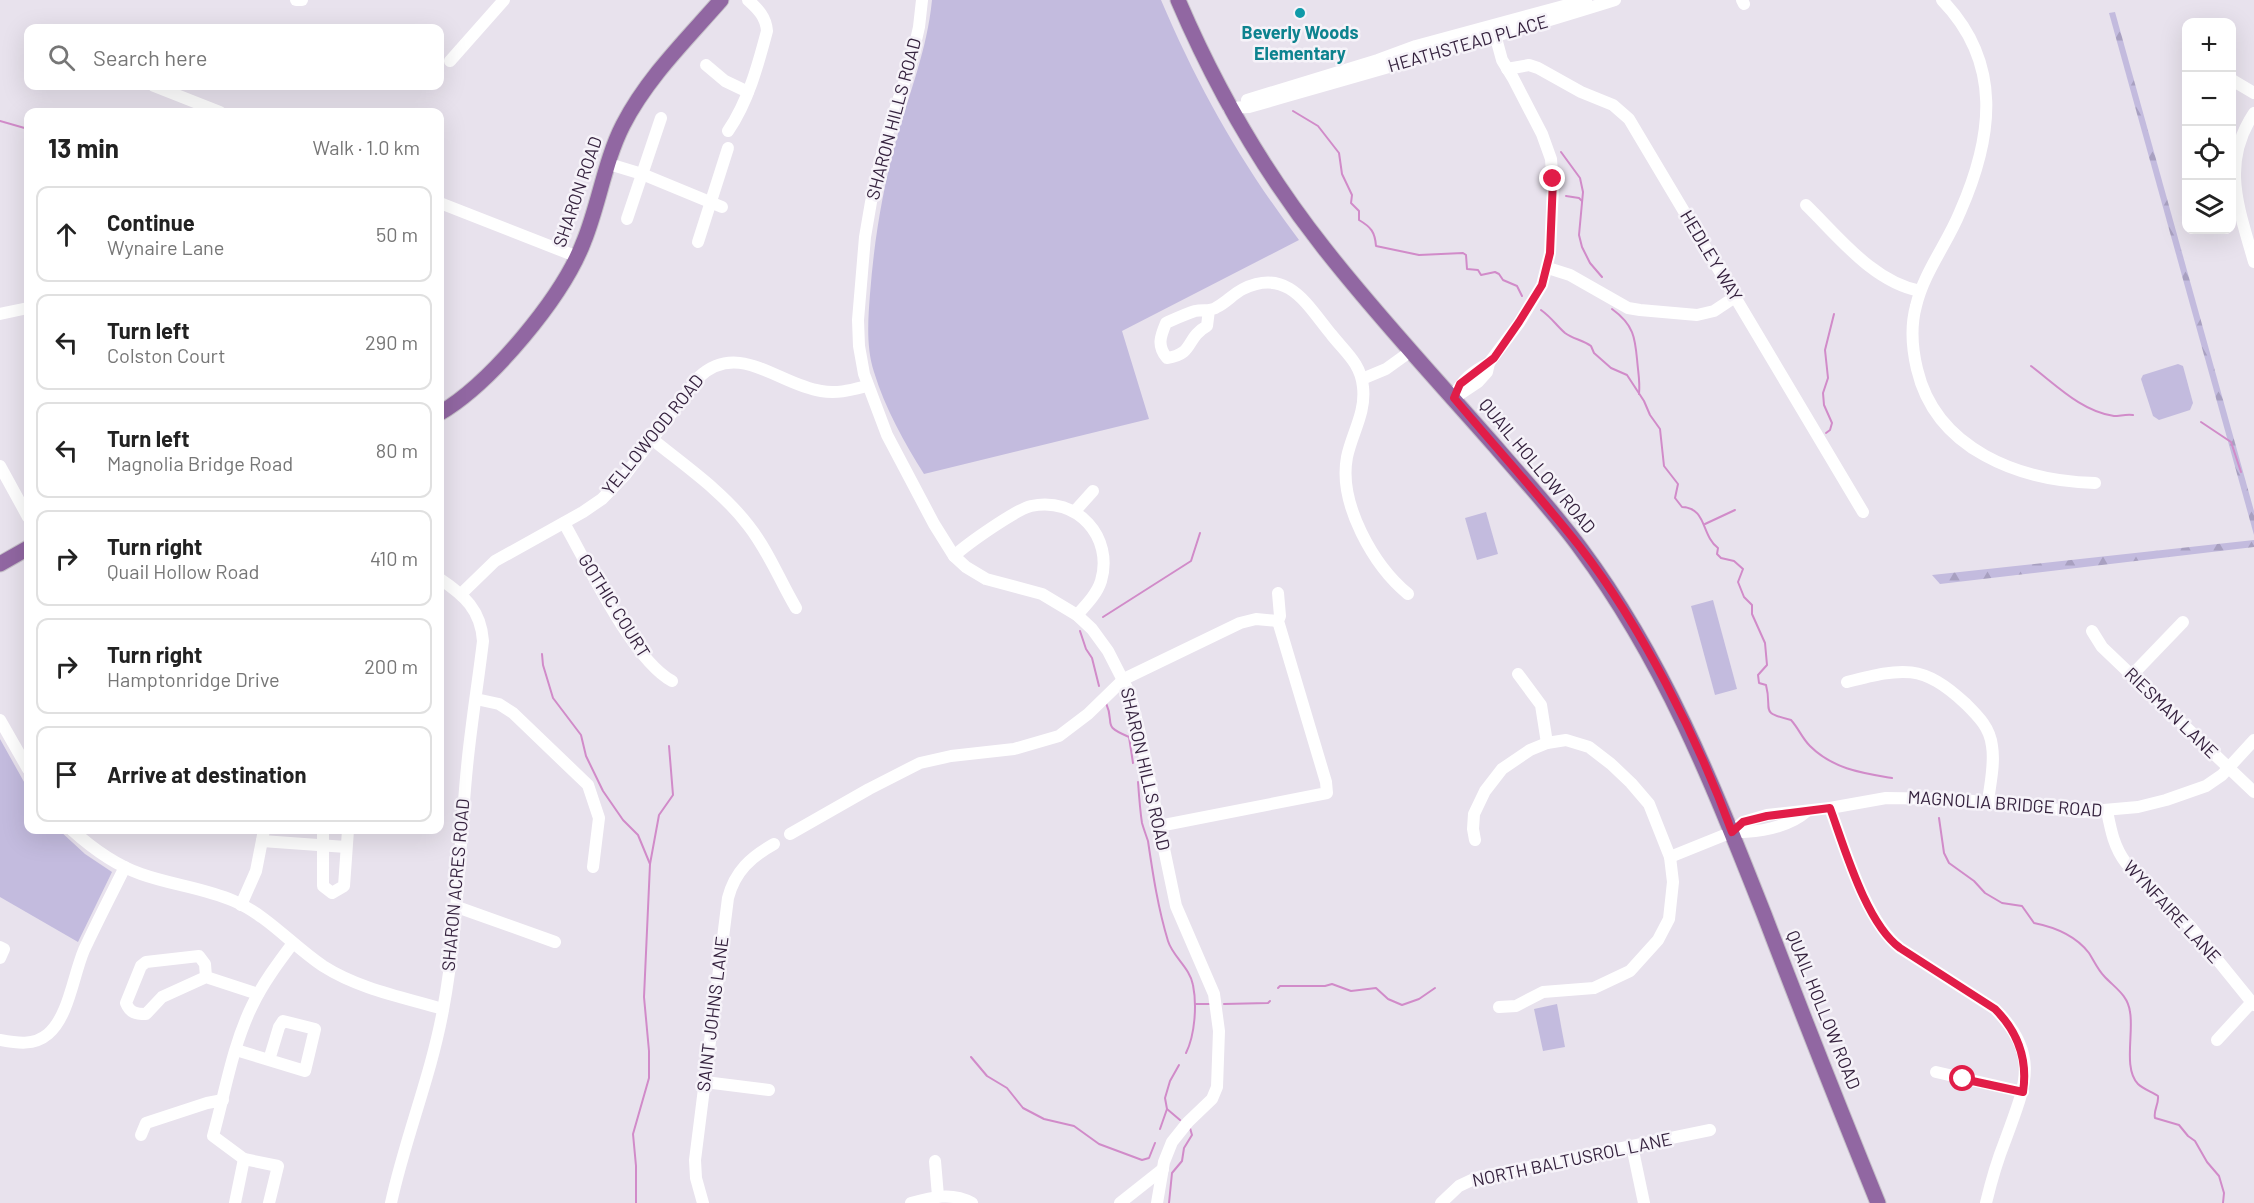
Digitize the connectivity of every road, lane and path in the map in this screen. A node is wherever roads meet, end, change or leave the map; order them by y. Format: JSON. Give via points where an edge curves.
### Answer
{"nodes":[{"id":1,"x":296,"y":0,"type":"edge"},
{"id":2,"x":302,"y":0,"type":"edge"},
{"id":3,"x":721,"y":0,"type":"edge"},
{"id":4,"x":748,"y":0,"type":"edge"},
{"id":5,"x":922,"y":0,"type":"edge"},
{"id":6,"x":1178,"y":0,"type":"edge"},
{"id":7,"x":1586,"y":0,"type":"edge"},
{"id":8,"x":1615,"y":0,"type":"edge"},
{"id":9,"x":1942,"y":0,"type":"edge"},
{"id":10,"x":502,"y":1,"type":"edge"},
{"id":11,"x":1496,"y":38,"type":"junction"},
{"id":12,"x":450,"y":61,"type":"dead end"},
{"id":13,"x":706,"y":65,"type":"dead end"},
{"id":14,"x":1507,"y":69,"type":"junction"},
{"id":15,"x":2236,"y":82,"type":"edge"},
{"id":16,"x":164,"y":90,"type":"edge"},
{"id":17,"x":748,"y":92,"type":"junction"},
{"id":18,"x":2254,"y":93,"type":"edge"},
{"id":19,"x":210,"y":108,"type":"edge"},
{"id":20,"x":1229,"y":108,"type":"junction"},
{"id":21,"x":2254,"y":112,"type":"edge"},
{"id":22,"x":661,"y":118,"type":"dead end"},
{"id":23,"x":728,"y":131,"type":"dead end"},
{"id":24,"x":728,"y":148,"type":"dead end"},
{"id":25,"x":609,"y":164,"type":"junction"},
{"id":26,"x":642,"y":174,"type":"junction"},
{"id":27,"x":444,"y":205,"type":"edge"},
{"id":28,"x":716,"y":205,"type":"junction"},
{"id":29,"x":1806,"y":205,"type":"dead end"},
{"id":30,"x":627,"y":219,"type":"dead end"},
{"id":31,"x":698,"y":242,"type":"dead end"},
{"id":32,"x":578,"y":257,"type":"junction"},
{"id":33,"x":2254,"y":262,"type":"edge"},
{"id":34,"x":1548,"y":268,"type":"junction"},
{"id":35,"x":1920,"y":291,"type":"junction"},
{"id":36,"x":1735,"y":297,"type":"junction"},
{"id":37,"x":24,"y":309,"type":"edge"},
{"id":38,"x":1209,"y":310,"type":"junction"},
{"id":39,"x":0,"y":314,"type":"edge"},
{"id":40,"x":1411,"y":351,"type":"junction"},
{"id":41,"x":1362,"y":379,"type":"junction"},
{"id":42,"x":867,"y":386,"type":"junction"},
{"id":43,"x":1454,"y":398,"type":"junction"},
{"id":44,"x":444,"y":410,"type":"edge"},
{"id":45,"x":652,"y":439,"type":"junction"},
{"id":46,"x":0,"y":466,"type":"edge"},
{"id":47,"x":2095,"y":483,"type":"dead end"},
{"id":48,"x":1093,"y":491,"type":"dead end"},
{"id":49,"x":24,"y":511,"type":"edge"},
{"id":50,"x":1075,"y":511,"type":"junction"},
{"id":51,"x":1863,"y":512,"type":"dead end"},
{"id":52,"x":564,"y":523,"type":"junction"},
{"id":53,"x":24,"y":550,"type":"edge"},
{"id":54,"x":954,"y":556,"type":"junction"},
{"id":55,"x":0,"y":564,"type":"edge"},
{"id":56,"x":444,"y":582,"type":"edge"},
{"id":57,"x":1278,"y":593,"type":"dead end"},
{"id":58,"x":461,"y":594,"type":"junction"},
{"id":59,"x":1408,"y":594,"type":"dead end"},
{"id":60,"x":796,"y":608,"type":"dead end"},
{"id":61,"x":1077,"y":615,"type":"junction"},
{"id":62,"x":1278,"y":621,"type":"junction"},
{"id":63,"x":2183,"y":622,"type":"dead end"},
{"id":64,"x":2092,"y":631,"type":"dead end"},
{"id":65,"x":1518,"y":674,"type":"dead end"},
{"id":66,"x":2132,"y":675,"type":"junction"},
{"id":67,"x":1124,"y":679,"type":"junction"},
{"id":68,"x":672,"y":681,"type":"dead end"},
{"id":69,"x":1847,"y":682,"type":"dead end"},
{"id":70,"x":477,"y":699,"type":"junction"},
{"id":71,"x":0,"y":722,"type":"edge"},
{"id":72,"x":2254,"y":740,"type":"edge"},
{"id":73,"x":1547,"y":742,"type":"junction"},
{"id":74,"x":24,"y":762,"type":"edge"},
{"id":75,"x":2228,"y":767,"type":"junction"},
{"id":76,"x":2254,"y":792,"type":"edge"},
{"id":77,"x":1988,"y":802,"type":"junction"},
{"id":78,"x":1830,"y":808,"type":"junction"},
{"id":79,"x":2108,"y":811,"type":"junction"},
{"id":80,"x":1159,"y":826,"type":"junction"},
{"id":81,"x":1732,"y":832,"type":"junction"},
{"id":82,"x":77,"y":834,"type":"edge"},
{"id":83,"x":323,"y":834,"type":"edge"},
{"id":84,"x":348,"y":834,"type":"edge"},
{"id":85,"x":790,"y":834,"type":"dead end"},
{"id":86,"x":263,"y":835,"type":"edge"},
{"id":87,"x":1475,"y":840,"type":"dead end"},
{"id":88,"x":774,"y":844,"type":"dead end"},
{"id":89,"x":322,"y":846,"type":"junction"},
{"id":90,"x":346,"y":847,"type":"junction"},
{"id":91,"x":1670,"y":857,"type":"junction"},
{"id":92,"x":125,"y":867,"type":"junction"},
{"id":93,"x":593,"y":867,"type":"dead end"},
{"id":94,"x":242,"y":905,"type":"junction"},
{"id":95,"x":457,"y":908,"type":"junction"},
{"id":96,"x":555,"y":942,"type":"dead end"},
{"id":97,"x":293,"y":943,"type":"junction"},
{"id":98,"x":0,"y":947,"type":"edge"},
{"id":99,"x":0,"y":958,"type":"edge"},
{"id":100,"x":206,"y":977,"type":"junction"},
{"id":101,"x":258,"y":993,"type":"junction"},
{"id":102,"x":2253,"y":1004,"type":"edge"},
{"id":103,"x":1499,"y":1007,"type":"dead end"},
{"id":104,"x":443,"y":1009,"type":"junction"},
{"id":105,"x":0,"y":1040,"type":"edge"},
{"id":106,"x":2217,"y":1040,"type":"dead end"},
{"id":107,"x":236,"y":1050,"type":"junction"},
{"id":108,"x":268,"y":1060,"type":"junction"},
{"id":109,"x":1936,"y":1072,"type":"dead end"},
{"id":110,"x":705,"y":1082,"type":"junction"},
{"id":111,"x":769,"y":1090,"type":"dead end"},
{"id":112,"x":2023,"y":1092,"type":"junction"},
{"id":113,"x":223,"y":1100,"type":"junction"},
{"id":114,"x":1710,"y":1130,"type":"dead end"},
{"id":115,"x":141,"y":1135,"type":"dead end"},
{"id":116,"x":1632,"y":1146,"type":"junction"},
{"id":117,"x":244,"y":1159,"type":"junction"},
{"id":118,"x":935,"y":1161,"type":"dead end"},
{"id":119,"x":1163,"y":1169,"type":"junction"},
{"id":120,"x":938,"y":1196,"type":"junction"},
{"id":121,"x":235,"y":1203,"type":"edge"},
{"id":122,"x":270,"y":1203,"type":"edge"},
{"id":123,"x":392,"y":1203,"type":"edge"},
{"id":124,"x":703,"y":1203,"type":"edge"},
{"id":125,"x":911,"y":1203,"type":"edge"},
{"id":126,"x":972,"y":1203,"type":"edge"},
{"id":127,"x":1120,"y":1203,"type":"edge"},
{"id":128,"x":1157,"y":1203,"type":"edge"},
{"id":129,"x":1441,"y":1203,"type":"edge"},
{"id":130,"x":1644,"y":1203,"type":"edge"},
{"id":131,"x":1878,"y":1203,"type":"edge"},
{"id":132,"x":1986,"y":1203,"type":"edge"}],
"edges":[{"from":1,"to":2,"type":"street"},
{"from":3,"to":25,"type":"main road","name":"SHARON ROAD","via":[[637,101],[622,126]]},
{"from":4,"to":17,"type":"street","via":[[763,17],[767,31]]},
{"from":5,"to":42,"type":"street","name":"SHARON HILLS ROAD","via":[[911,62],[886,137],[865,237],[858,320]]},
{"from":6,"to":20,"type":"main road","name":"QUAIL HOLLOW ROAD"},
{"from":7,"to":20,"type":"street","name":"HEATHSTEAD PLACE","via":[[1416,46]]},
{"from":8,"to":11,"type":"street","name":"HEATHSTEAD PLACE"},
{"from":9,"to":35,"type":"street","via":[[1963,24],[1978,55],[1986,119],[1961,211]]},
{"from":10,"to":12,"type":"street"},
{"from":11,"to":14,"type":"street"},
{"from":11,"to":20,"type":"street","name":"HEATHSTEAD PLACE","via":[[1249,107]]},
{"from":13,"to":17,"type":"street","via":[[725,81]]},
{"from":14,"to":34,"type":"street","via":[[1551,159]]},
{"from":14,"to":36,"type":"street","name":"HEDLEY WAY","via":[[1529,65],[1538,68],[1623,112]]},
{"from":15,"to":18,"type":"street"},
{"from":16,"to":19,"type":"street"},
{"from":17,"to":23,"type":"street"},
{"from":20,"to":40,"type":"main road","name":"QUAIL HOLLOW ROAD","via":[[1281,190],[1325,249]]},
{"from":21,"to":33,"type":"street","via":[[2240,140],[2234,170],[2236,197]]},
{"from":22,"to":26,"type":"street"},
{"from":24,"to":28,"type":"street"},
{"from":25,"to":26,"type":"street"},
{"from":25,"to":32,"type":"main road","name":"SHARON ROAD"},
{"from":26,"to":28,"type":"street"},
{"from":26,"to":30,"type":"street"},
{"from":27,"to":32,"type":"street"},
{"from":28,"to":31,"type":"street"},
{"from":29,"to":35,"type":"street","via":[[1879,273]]},
{"from":32,"to":44,"type":"main road","name":"SHARON ROAD","via":[[554,296],[497,366]]},
{"from":34,"to":36,"type":"street","via":[[1570,275],[1628,308],[1640,310],[1697,315],[1714,311]]},
{"from":34,"to":43,"type":"street","via":[[1542,285],[1489,363],[1487,372]]},
{"from":35,"to":47,"type":"street","via":[[1913,319],[1913,351],[1925,396],[1938,417],[1986,458],[2055,479]]},
{"from":36,"to":51,"type":"street","name":"HEDLEY WAY"},
{"from":37,"to":39,"type":"street"},
{"from":38,"to":38,"type":"street","via":[[1197,310],[1166,323],[1159,337],[1167,358],[1186,351],[1193,336],[1207,326]]},
{"from":38,"to":41,"type":"street","via":[[1246,287],[1269,283],[1285,286],[1303,297],[1354,360]]},
{"from":40,"to":41,"type":"street","via":[[1386,369]]},
{"from":40,"to":43,"type":"main road","name":"QUAIL HOLLOW ROAD"},
{"from":41,"to":59,"type":"street","via":[[1363,406],[1347,462],[1347,487],[1358,523],[1378,564]]},
{"from":42,"to":45,"type":"street","name":"YELLOWOOD ROAD","via":[[842,392],[820,391],[750,364],[720,363],[699,377]]},
{"from":42,"to":54,"type":"street","name":"SHARON HILLS ROAD","via":[[887,435]]},
{"from":43,"to":81,"type":"main road","name":"QUAIL HOLLOW ROAD","via":[[1537,494],[1616,600],[1667,688]]},
{"from":45,"to":52,"type":"street","name":"YELLOWOOD ROAD","via":[[609,492]]},
{"from":45,"to":60,"type":"street","via":[[719,493],[744,519]]},
{"from":46,"to":49,"type":"street"},
{"from":48,"to":50,"type":"street"},
{"from":50,"to":54,"type":"street","via":[[1047,504],[1029,506],[969,542]]},
{"from":50,"to":61,"type":"street","via":[[1098,534],[1104,568],[1100,584]]},
{"from":52,"to":58,"type":"street","name":"YELLOWOOD ROAD","via":[[495,561]]},
{"from":52,"to":68,"type":"street","name":"GOTHIC COURT","via":[[643,655]]},
{"from":53,"to":55,"type":"main road"},
{"from":54,"to":61,"type":"street","name":"SHARON HILLS ROAD","via":[[986,579],[1042,594]]},
{"from":56,"to":58,"type":"street","name":"SHARON ACRES ROAD"},
{"from":57,"to":62,"type":"street"},
{"from":58,"to":70,"type":"street","name":"SHARON ACRES ROAD","via":[[477,614],[483,632]]},
{"from":61,"to":67,"type":"street","name":"SHARON HILLS ROAD","via":[[1100,639]]},
{"from":62,"to":67,"type":"street","via":[[1256,619],[1240,623]]},
{"from":62,"to":80,"type":"street","via":[[1327,793]]},
{"from":63,"to":66,"type":"street"},
{"from":64,"to":66,"type":"street","name":"RIESMAN LANE","via":[[2102,647]]},
{"from":65,"to":73,"type":"street","via":[[1540,705]]},
{"from":66,"to":75,"type":"street","name":"RIESMAN LANE"},
{"from":67,"to":80,"type":"street","name":"SHARON HILLS ROAD"},
{"from":67,"to":85,"type":"street","via":[[1059,736],[1014,749],[920,763]]},
{"from":69,"to":77,"type":"street","via":[[1904,671],[1931,677],[1953,692],[1978,716],[1990,737],[1993,758]]},
{"from":70,"to":93,"type":"street","via":[[513,713],[588,785],[599,818]]},
{"from":70,"to":95,"type":"street","name":"SHARON ACRES ROAD","via":[[467,764]]},
{"from":71,"to":74,"type":"street"},
{"from":72,"to":75,"type":"street","name":"MAGNOLIA BRIDGE ROAD"},
{"from":73,"to":87,"type":"street","via":[[1502,770],[1485,791],[1474,814]]},
{"from":73,"to":91,"type":"street","via":[[1566,740],[1589,747],[1618,770],[1649,804]]},
{"from":75,"to":76,"type":"street","name":"RIESMAN LANE"},
{"from":75,"to":79,"type":"street","name":"MAGNOLIA BRIDGE ROAD","via":[[2198,789]]},
{"from":77,"to":78,"type":"street","name":"MAGNOLIA BRIDGE ROAD","via":[[1886,798]]},
{"from":77,"to":79,"type":"street","name":"MAGNOLIA BRIDGE ROAD","via":[[2081,812]]},
{"from":78,"to":81,"type":"street","name":"MAGNOLIA BRIDGE ROAD","via":[[1807,811],[1789,822]]},
{"from":78,"to":112,"type":"street","via":[[1876,924],[1900,948],[2004,1018],[2022,1051]]},
{"from":79,"to":102,"type":"street","name":"WYNFAIRE LANE","via":[[2112,836],[2126,863],[2190,926]]},
{"from":80,"to":119,"type":"street","name":"SHARON HILLS ROAD","via":[[1176,906],[1214,993],[1219,1030],[1217,1087],[1212,1099],[1172,1142]]},
{"from":81,"to":91,"type":"street"},
{"from":81,"to":131,"type":"main road","name":"QUAIL HOLLOW ROAD"},
{"from":82,"to":92,"type":"street"},
{"from":83,"to":89,"type":"street"},
{"from":84,"to":90,"type":"street"},
{"from":86,"to":89,"type":"street"},
{"from":86,"to":94,"type":"street","via":[[256,871]]},
{"from":88,"to":110,"type":"street","name":"SAINT JOHNS LANE","via":[[747,862],[730,889]]},
{"from":89,"to":90,"type":"street"},
{"from":89,"to":90,"type":"street","via":[[323,886],[332,893],[344,886]]},
{"from":91,"to":103,"type":"street","via":[[1673,882],[1669,919],[1658,940],[1630,971],[1594,988],[1543,992],[1516,1006]]},
{"from":92,"to":94,"type":"street"},
{"from":92,"to":105,"type":"street","via":[[85,949],[57,1024],[37,1040]]},
{"from":94,"to":97,"type":"street"},
{"from":95,"to":96,"type":"street"},
{"from":95,"to":104,"type":"street","name":"SHARON ACRES ROAD"},
{"from":97,"to":101,"type":"street"},
{"from":97,"to":104,"type":"street","via":[[323,966],[352,981]]},
{"from":98,"to":99,"type":"street","via":[[4,949]]},
{"from":100,"to":100,"type":"street","via":[[162,997],[146,1014],[135,1014],[126,1003],[146,962],[199,956],[205,964]]},
{"from":100,"to":101,"type":"street"},
{"from":101,"to":107,"type":"street"},
{"from":102,"to":106,"type":"street"},
{"from":104,"to":123,"type":"street","name":"SHARON ACRES ROAD"},
{"from":107,"to":108,"type":"street"},
{"from":107,"to":113,"type":"street"},
{"from":108,"to":108,"type":"street","via":[[305,1071],[315,1029],[283,1021]]},
{"from":109,"to":112,"type":"street"},
{"from":110,"to":111,"type":"street"},
{"from":110,"to":124,"type":"street","name":"SAINT JOHNS LANE","via":[[695,1160]]},
{"from":112,"to":132,"type":"street"},
{"from":113,"to":115,"type":"street","via":[[146,1123]]},
{"from":113,"to":117,"type":"street","via":[[213,1136]]},
{"from":114,"to":116,"type":"street","name":"NORTH BALTUSROL LANE"},
{"from":116,"to":129,"type":"street","name":"NORTH BALTUSROL LANE","via":[[1476,1178],[1459,1186]]},
{"from":116,"to":130,"type":"street"},
{"from":117,"to":121,"type":"street"},
{"from":117,"to":122,"type":"street","via":[[278,1166]]},
{"from":118,"to":120,"type":"street"},
{"from":119,"to":127,"type":"street"},
{"from":119,"to":128,"type":"street","name":"SHARON HILLS ROAD"},
{"from":120,"to":125,"type":"street"},
{"from":120,"to":126,"type":"street"}]}
